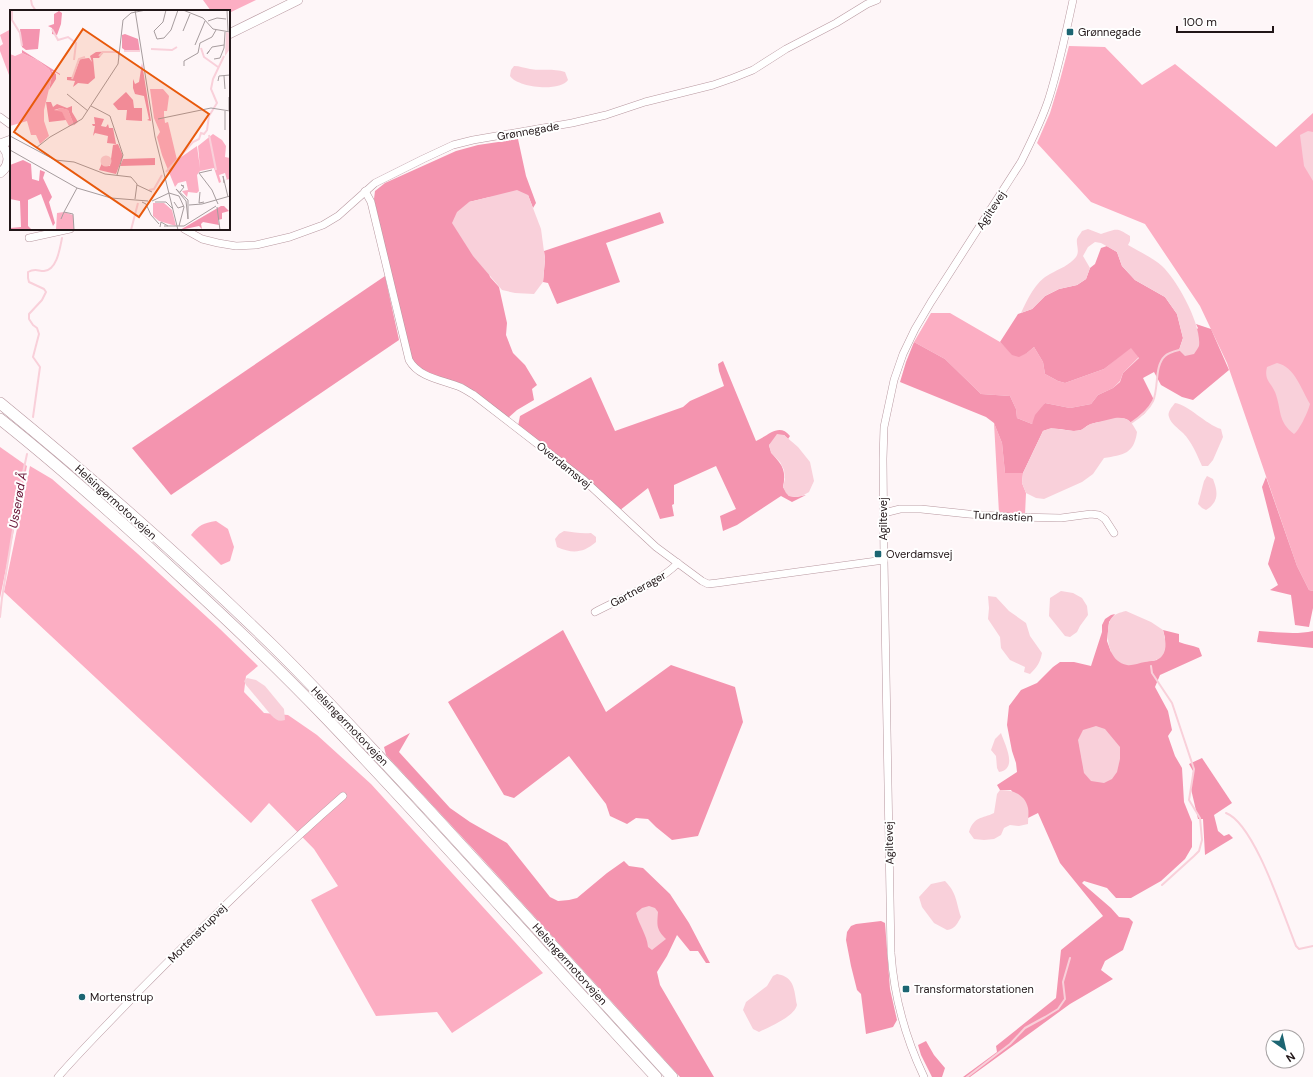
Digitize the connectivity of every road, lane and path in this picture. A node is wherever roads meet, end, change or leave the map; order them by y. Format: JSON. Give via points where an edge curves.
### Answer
{"nodes":[{"id":1,"x":298,"y":0,"type":"edge"},
{"id":2,"x":877,"y":0,"type":"edge"},
{"id":3,"x":1073,"y":0,"type":"edge"},
{"id":4,"x":230,"y":34,"type":"edge"},
{"id":5,"x":0,"y":117,"type":"edge"},
{"id":6,"x":10,"y":124,"type":"edge"},
{"id":7,"x":10,"y":140,"type":"edge"},
{"id":8,"x":0,"y":144,"type":"edge"},
{"id":9,"x":10,"y":156,"type":"edge"},
{"id":10,"x":0,"y":173,"type":"edge"},
{"id":11,"x":365,"y":191,"type":"junction"},
{"id":12,"x":65,"y":230,"type":"edge"},
{"id":13,"x":186,"y":230,"type":"edge"},
{"id":14,"x":29,"y":238,"type":"dead end"},
{"id":15,"x":0,"y":396,"type":"edge"},
{"id":16,"x":0,"y":403,"type":"edge"},
{"id":17,"x":0,"y":419,"type":"edge"},
{"id":18,"x":68,"y":459,"type":"junction"},
{"id":19,"x":884,"y":513,"type":"junction"},
{"id":20,"x":1114,"y":533,"type":"dead end"},
{"id":21,"x":884,"y":560,"type":"junction"},
{"id":22,"x":678,"y":563,"type":"junction"},
{"id":23,"x":595,"y":612,"type":"dead end"},
{"id":24,"x":343,"y":796,"type":"dead end"},
{"id":25,"x":58,"y":1077,"type":"edge"},
{"id":26,"x":656,"y":1077,"type":"edge"},
{"id":27,"x":672,"y":1077,"type":"edge"},
{"id":28,"x":924,"y":1077,"type":"edge"}],
"edges":[{"from":1,"to":4,"type":"main road"},
{"from":2,"to":11,"type":"street","name":"Grønnegade","via":[[748,72],[713,85],[606,115],[453,145],[375,183]]},
{"from":3,"to":19,"type":"street","name":"Agiltevej","via":[[1049,99],[1021,162],[931,302],[903,354],[894,380],[884,427]]},
{"from":5,"to":6,"type":"street"},
{"from":7,"to":8,"type":"main road"},
{"from":8,"to":9,"type":"main road"},
{"from":9,"to":10,"type":"main road","via":[[6,168]]},
{"from":11,"to":13,"type":"street","name":"Grønnegade","via":[[338,216],[323,225],[290,237],[256,245],[236,246],[218,243],[202,239]]},
{"from":11,"to":22,"type":"street","name":"Overdamsvej","via":[[371,202],[412,366],[426,375],[474,395],[584,480],[656,547]]},
{"from":12,"to":14,"type":"street"},
{"from":15,"to":18,"type":"highway","via":[[39,428]]},
{"from":16,"to":18,"type":"highway","name":"Helsingørmotorvejen"},
{"from":17,"to":26,"type":"highway","name":"Helsingørmotorvejen","via":[[122,523],[225,618],[309,701]]},
{"from":18,"to":27,"type":"highway","name":"Helsingørmotorvejen","via":[[225,601],[337,711]]},
{"from":19,"to":20,"type":"street","name":"Tundrastien","via":[[900,509],[921,509],[1011,517],[1061,518],[1091,514],[1105,519]]},
{"from":19,"to":21,"type":"street","name":"Agiltevej"},
{"from":21,"to":22,"type":"street","name":"Overdamsvej","via":[[718,584],[702,581]]},
{"from":21,"to":28,"type":"street","name":"Agiltevej","via":[[893,974],[909,1044]]},
{"from":22,"to":23,"type":"street","name":"Gartnerager","via":[[653,582]]},
{"from":24,"to":25,"type":"street","name":"Mortenstrupvej","via":[[197,932]]}]}
